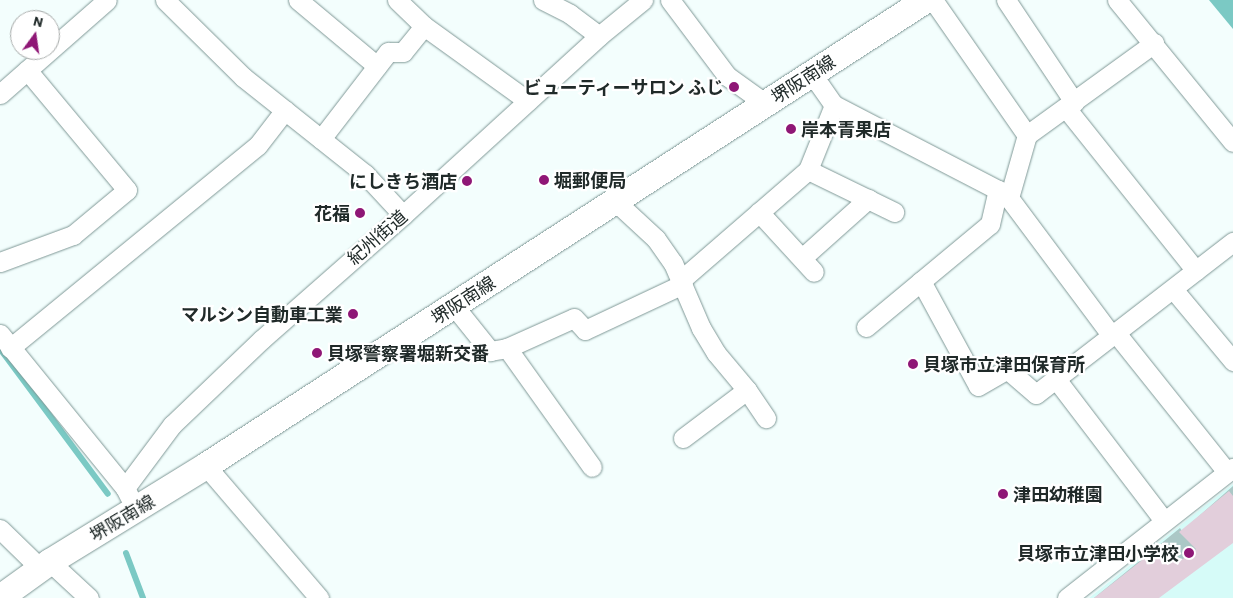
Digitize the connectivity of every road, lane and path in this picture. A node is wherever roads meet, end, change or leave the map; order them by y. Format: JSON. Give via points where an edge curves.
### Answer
{"nodes":[{"id":1,"x":107,"y":0,"type":"edge"},
{"id":2,"x":165,"y":0,"type":"edge"},
{"id":3,"x":298,"y":0,"type":"edge"},
{"id":4,"x":397,"y":0,"type":"edge"},
{"id":5,"x":543,"y":0,"type":"edge"},
{"id":6,"x":643,"y":0,"type":"edge"},
{"id":7,"x":670,"y":0,"type":"edge"},
{"id":8,"x":926,"y":0,"type":"edge"},
{"id":9,"x":1006,"y":0,"type":"edge"},
{"id":10,"x":1117,"y":0,"type":"edge"},
{"id":11,"x":424,"y":26,"type":"junction"},
{"id":12,"x":599,"y":36,"type":"junction"},
{"id":13,"x":1154,"y":43,"type":"junction"},
{"id":14,"x":377,"y":66,"type":"junction"},
{"id":15,"x":27,"y":70,"type":"junction"},
{"id":16,"x":812,"y":74,"type":"junction"},
{"id":17,"x":0,"y":94,"type":"edge"},
{"id":18,"x":528,"y":101,"type":"junction"},
{"id":19,"x":766,"y":104,"type":"junction"},
{"id":20,"x":834,"y":105,"type":"junction"},
{"id":21,"x":1070,"y":105,"type":"junction"},
{"id":22,"x":284,"y":110,"type":"junction"},
{"id":23,"x":1027,"y":135,"type":"junction"},
{"id":24,"x":321,"y":139,"type":"junction"},
{"id":25,"x":1233,"y":142,"type":"edge"},
{"id":26,"x":808,"y":170,"type":"junction"},
{"id":27,"x":1004,"y":195,"type":"junction"},
{"id":28,"x":868,"y":199,"type":"junction"},
{"id":29,"x":615,"y":201,"type":"junction"},
{"id":30,"x":760,"y":212,"type":"junction"},
{"id":31,"x":894,"y":212,"type":"dead end"},
{"id":32,"x":403,"y":215,"type":"junction"},
{"id":33,"x":1233,"y":242,"type":"edge"},
{"id":34,"x":802,"y":258,"type":"junction"},
{"id":35,"x":0,"y":262,"type":"edge"},
{"id":36,"x":1196,"y":271,"type":"junction"},
{"id":37,"x":814,"y":272,"type":"dead end"},
{"id":38,"x":921,"y":281,"type":"junction"},
{"id":39,"x":682,"y":282,"type":"junction"},
{"id":40,"x":1173,"y":289,"type":"junction"},
{"id":41,"x":454,"y":306,"type":"junction"},
{"id":42,"x":866,"y":327,"type":"dead end"},
{"id":43,"x":1114,"y":334,"type":"junction"},
{"id":44,"x":5,"y":341,"type":"edge"},
{"id":45,"x":506,"y":348,"type":"junction"},
{"id":46,"x":1233,"y":361,"type":"edge"},
{"id":47,"x":1056,"y":379,"type":"junction"},
{"id":48,"x":747,"y":390,"type":"junction"},
{"id":49,"x":766,"y":418,"type":"dead end"},
{"id":50,"x":683,"y":438,"type":"dead end"},
{"id":51,"x":206,"y":466,"type":"junction"},
{"id":52,"x":592,"y":467,"type":"dead end"},
{"id":53,"x":1230,"y":470,"type":"edge"},
{"id":54,"x":130,"y":499,"type":"junction"},
{"id":55,"x":1164,"y":521,"type":"junction"},
{"id":56,"x":0,"y":529,"type":"edge"},
{"id":57,"x":45,"y":565,"type":"junction"},
{"id":58,"x":0,"y":598,"type":"edge"},
{"id":59,"x":89,"y":598,"type":"edge"},
{"id":60,"x":319,"y":598,"type":"edge"},
{"id":61,"x":1067,"y":598,"type":"edge"}],
"edges":[{"from":1,"to":15,"type":"street"},
{"from":2,"to":22,"type":"street","via":[[243,77]]},
{"from":3,"to":14,"type":"street"},
{"from":4,"to":11,"type":"street"},
{"from":5,"to":12,"type":"street","via":[[570,14]]},
{"from":6,"to":12,"type":"street","name":"紀州街道"},
{"from":7,"to":19,"type":"street","via":[[727,76]]},
{"from":8,"to":16,"type":"main road","name":"堺阪南線"},
{"from":8,"to":23,"type":"street"},
{"from":9,"to":21,"type":"street"},
{"from":10,"to":13,"type":"street"},
{"from":11,"to":14,"type":"street","via":[[403,52],[388,52]]},
{"from":11,"to":18,"type":"street"},
{"from":12,"to":18,"type":"street","name":"紀州街道"},
{"from":13,"to":21,"type":"street"},
{"from":13,"to":25,"type":"street"},
{"from":14,"to":24,"type":"street"},
{"from":15,"to":17,"type":"street"},
{"from":15,"to":35,"type":"street","via":[[127,190],[73,235]]},
{"from":16,"to":19,"type":"main road","name":"堺阪南線"},
{"from":16,"to":20,"type":"street"},
{"from":18,"to":32,"type":"street","name":"紀州街道"},
{"from":19,"to":29,"type":"main road","name":"堺阪南線"},
{"from":20,"to":26,"type":"street"},
{"from":20,"to":27,"type":"street"},
{"from":21,"to":23,"type":"street"},
{"from":21,"to":36,"type":"street"},
{"from":22,"to":24,"type":"street"},
{"from":22,"to":44,"type":"street","via":[[258,144]]},
{"from":23,"to":27,"type":"street"},
{"from":24,"to":32,"type":"street","via":[[365,174]]},
{"from":26,"to":28,"type":"street"},
{"from":26,"to":30,"type":"street"},
{"from":27,"to":38,"type":"street","via":[[990,224]]},
{"from":27,"to":43,"type":"street"},
{"from":28,"to":31,"type":"street"},
{"from":28,"to":34,"type":"street"},
{"from":29,"to":39,"type":"street","via":[[656,239]]},
{"from":29,"to":41,"type":"main road","name":"堺阪南線"},
{"from":30,"to":34,"type":"street"},
{"from":30,"to":39,"type":"street"},
{"from":32,"to":54,"type":"street","name":"紀州街道","via":[[262,339],[172,426]]},
{"from":33,"to":36,"type":"street"},
{"from":34,"to":37,"type":"street"},
{"from":36,"to":40,"type":"street"},
{"from":38,"to":42,"type":"street"},
{"from":38,"to":47,"type":"street","via":[[978,386],[1007,369],[1036,394]]},
{"from":39,"to":45,"type":"street","via":[[585,330],[574,318]]},
{"from":39,"to":48,"type":"street","via":[[701,328],[716,353]]},
{"from":40,"to":43,"type":"street"},
{"from":40,"to":46,"type":"street"},
{"from":41,"to":45,"type":"street","via":[[490,351]]},
{"from":41,"to":51,"type":"main road","name":"堺阪南線"},
{"from":43,"to":47,"type":"street"},
{"from":43,"to":53,"type":"street"},
{"from":44,"to":54,"type":"street"},
{"from":45,"to":52,"type":"street"},
{"from":47,"to":55,"type":"street"},
{"from":48,"to":49,"type":"street"},
{"from":48,"to":50,"type":"street"},
{"from":51,"to":54,"type":"main road","name":"堺阪南線"},
{"from":51,"to":60,"type":"street"},
{"from":53,"to":55,"type":"street"},
{"from":54,"to":57,"type":"main road","name":"堺阪南線"},
{"from":55,"to":61,"type":"street"},
{"from":56,"to":57,"type":"street"},
{"from":57,"to":58,"type":"main road","name":"堺阪南線"},
{"from":57,"to":59,"type":"street"}]}
